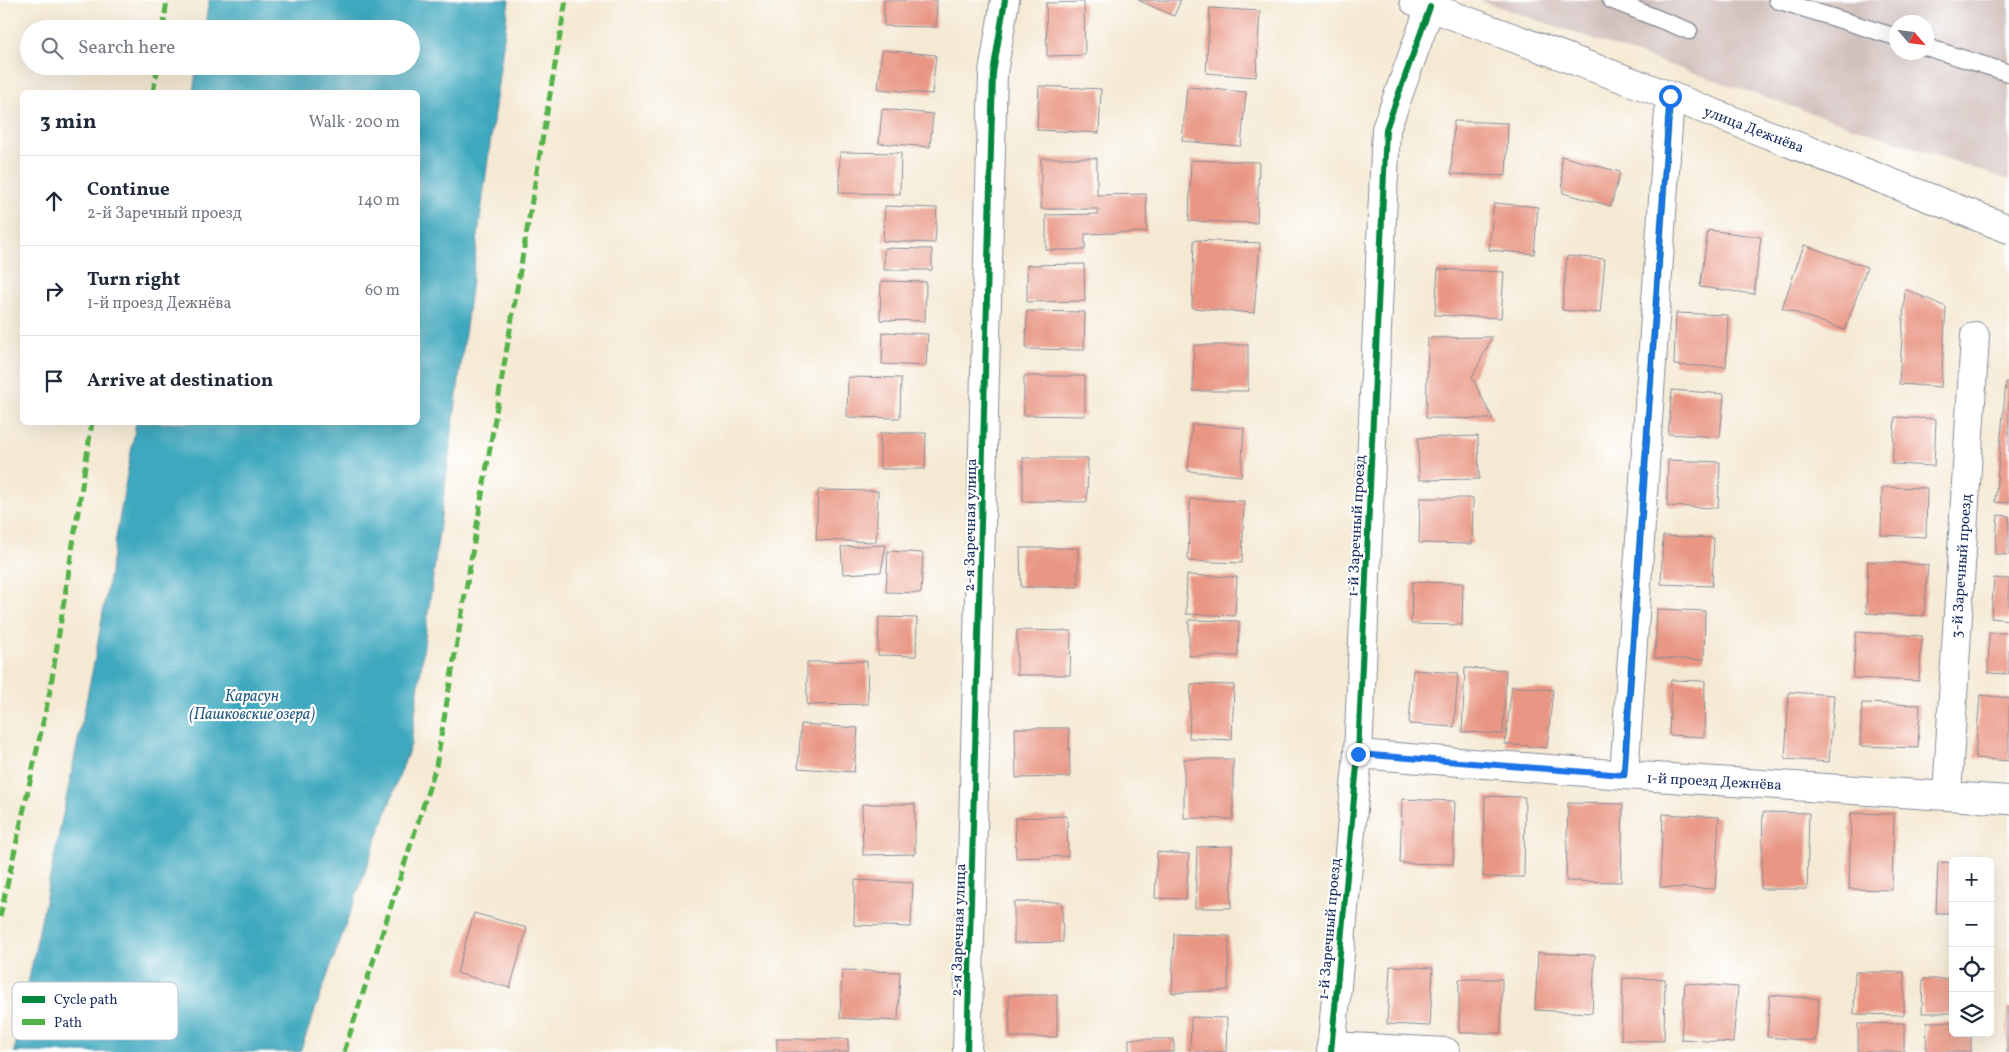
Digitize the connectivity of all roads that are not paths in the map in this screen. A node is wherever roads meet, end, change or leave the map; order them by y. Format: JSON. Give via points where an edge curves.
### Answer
{"nodes":[{"id":1,"x":1005,"y":0,"type":"edge"},
{"id":2,"x":1611,"y":0,"type":"edge"},
{"id":3,"x":1777,"y":0,"type":"edge"},
{"id":4,"x":1421,"y":4,"type":"edge"},
{"id":5,"x":1689,"y":31,"type":"dead end"},
{"id":6,"x":1889,"y":36,"type":"edge"},
{"id":7,"x":1934,"y":50,"type":"edge"},
{"id":8,"x":2009,"y":73,"type":"edge"},
{"id":9,"x":1670,"y":96,"type":"junction"},
{"id":10,"x":2009,"y":229,"type":"edge"},
{"id":11,"x":1975,"y":336,"type":"dead end"},
{"id":12,"x":1358,"y":754,"type":"junction"},
{"id":13,"x":1624,"y":775,"type":"junction"},
{"id":14,"x":1947,"y":795,"type":"junction"},
{"id":15,"x":2009,"y":800,"type":"edge"},
{"id":16,"x":1331,"y":1049,"type":"edge"},
{"id":17,"x":967,"y":1052,"type":"edge"},
{"id":18,"x":1446,"y":1052,"type":"edge"}],
"edges":[{"from":1,"to":17,"type":"street","name":"2-я Заречная улица","via":[[993,73]]},
{"from":2,"to":5,"type":"lane"},
{"from":3,"to":6,"type":"lane"},
{"from":4,"to":9,"type":"street","name":"улица Дежнёва"},
{"from":4,"to":12,"type":"street","name":"1-й Заречный проезд","via":[[1386,129]]},
{"from":7,"to":8,"type":"lane"},
{"from":9,"to":10,"type":"street","name":"улица Дежнёва"},
{"from":9,"to":13,"type":"street"},
{"from":11,"to":14,"type":"street","name":"3-й Заречный проезд"},
{"from":12,"to":13,"type":"street","name":"1-й проезд Дежнёва"},
{"from":12,"to":16,"type":"street","name":"1-й Заречный проезд"},
{"from":13,"to":14,"type":"street","name":"1-й проезд Дежнёва"},
{"from":14,"to":15,"type":"street","name":"1-й проезд Дежнёва"},
{"from":16,"to":18,"type":"street"}]}
